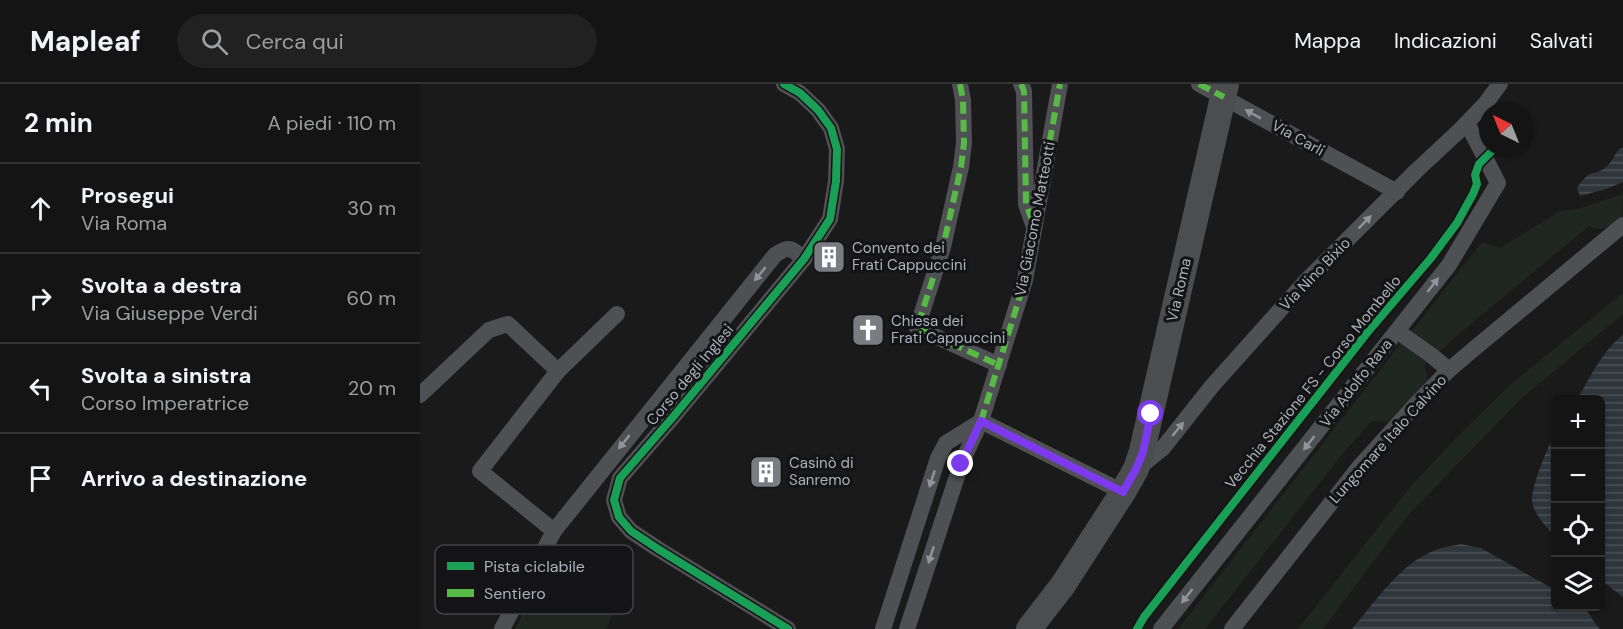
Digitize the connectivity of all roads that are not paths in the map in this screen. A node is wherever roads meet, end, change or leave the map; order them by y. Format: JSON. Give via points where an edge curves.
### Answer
{"nodes":[{"id":1,"x":784,"y":84,"type":"edge"},
{"id":2,"x":960,"y":84,"type":"edge"},
{"id":3,"x":1022,"y":84,"type":"edge"},
{"id":4,"x":1060,"y":84,"type":"edge"},
{"id":5,"x":1199,"y":84,"type":"edge"},
{"id":6,"x":1500,"y":84,"type":"edge"},
{"id":7,"x":1225,"y":91,"type":"edge"},
{"id":8,"x":1467,"y":123,"type":"junction"},
{"id":9,"x":1397,"y":192,"type":"junction"},
{"id":10,"x":1623,"y":225,"type":"edge"},
{"id":11,"x":1035,"y":228,"type":"junction"},
{"id":12,"x":804,"y":259,"type":"junction"},
{"id":13,"x":617,"y":314,"type":"dead end"},
{"id":14,"x":1397,"y":332,"type":"junction"},
{"id":15,"x":999,"y":365,"type":"junction"},
{"id":16,"x":558,"y":370,"type":"junction"},
{"id":17,"x":1449,"y":370,"type":"junction"},
{"id":18,"x":420,"y":395,"type":"edge"},
{"id":19,"x":981,"y":421,"type":"junction"},
{"id":20,"x":1136,"y":469,"type":"junction"},
{"id":21,"x":1123,"y":492,"type":"junction"},
{"id":22,"x":554,"y":531,"type":"junction"},
{"id":23,"x":547,"y":545,"type":"edge"},
{"id":24,"x":510,"y":614,"type":"edge"},
{"id":25,"x":502,"y":629,"type":"edge"},
{"id":26,"x":788,"y":629,"type":"edge"},
{"id":27,"x":883,"y":629,"type":"edge"},
{"id":28,"x":907,"y":629,"type":"edge"},
{"id":29,"x":1029,"y":629,"type":"edge"},
{"id":30,"x":1161,"y":629,"type":"edge"},
{"id":31,"x":1232,"y":629,"type":"edge"}],
"edges":[{"from":1,"to":12,"type":"street","name":"Corso degli Inglesi","via":[[818,110],[831,128],[837,149],[830,219]]},
{"from":2,"to":15,"type":"street","via":[[964,143],[961,167],[943,247],[917,328]]},
{"from":3,"to":11,"type":"street","via":[[1026,204]]},
{"from":4,"to":11,"type":"street","name":"Via Giacomo Matteotti"},
{"from":5,"to":7,"type":"street","name":"Via Carli"},
{"from":6,"to":8,"type":"street","name":"Via Nino Bixio"},
{"from":9,"to":7,"type":"street","name":"Via Carli","one_way":true},
{"from":7,"to":20,"type":"main road","name":"Via Roma"},
{"from":8,"to":9,"type":"street","name":"Via Nino Bixio"},
{"from":14,"to":8,"type":"street","name":"Via Adolfo Rava","one_way":true,"via":[[1449,265],[1498,183]]},
{"from":20,"to":9,"type":"street","name":"Via Nino Bixio","one_way":true,"via":[[1162,448],[1305,282]]},
{"from":10,"to":17,"type":"street","name":"Lungomare Italo Calvino"},
{"from":11,"to":15,"type":"street","name":"Via Giacomo Matteotti","via":[[1025,280]]},
{"from":12,"to":22,"type":"street","one_way":true,"via":[[793,249],[775,255]]},
{"from":12,"to":26,"type":"street","name":"Corso degli Inglesi","via":[[620,477],[614,500],[619,517],[631,531]]},
{"from":13,"to":16,"type":"street"},
{"from":14,"to":17,"type":"street"},
{"from":14,"to":30,"type":"street","name":"Via Adolfo Rava","one_way":true},
{"from":15,"to":19,"type":"street","name":"Via Giacomo Matteotti"},
{"from":16,"to":18,"type":"street","via":[[508,324],[489,330]]},
{"from":16,"to":22,"type":"street","via":[[480,471]]},
{"from":17,"to":31,"type":"street","name":"Lungomare Italo Calvino","via":[[1360,466]]},
{"from":19,"to":21,"type":"street"},
{"from":19,"to":27,"type":"street","one_way":true,"via":[[946,443],[938,458]]},
{"from":19,"to":28,"type":"street","name":"Via Giacomo Matteotti","one_way":true,"via":[[961,464]]},
{"from":20,"to":21,"type":"main road","name":"Via Roma"},
{"from":21,"to":29,"type":"main road","name":"Via Roma","via":[[1063,585]]},
{"from":22,"to":23,"type":"street"},
{"from":24,"to":25,"type":"street"}]}
